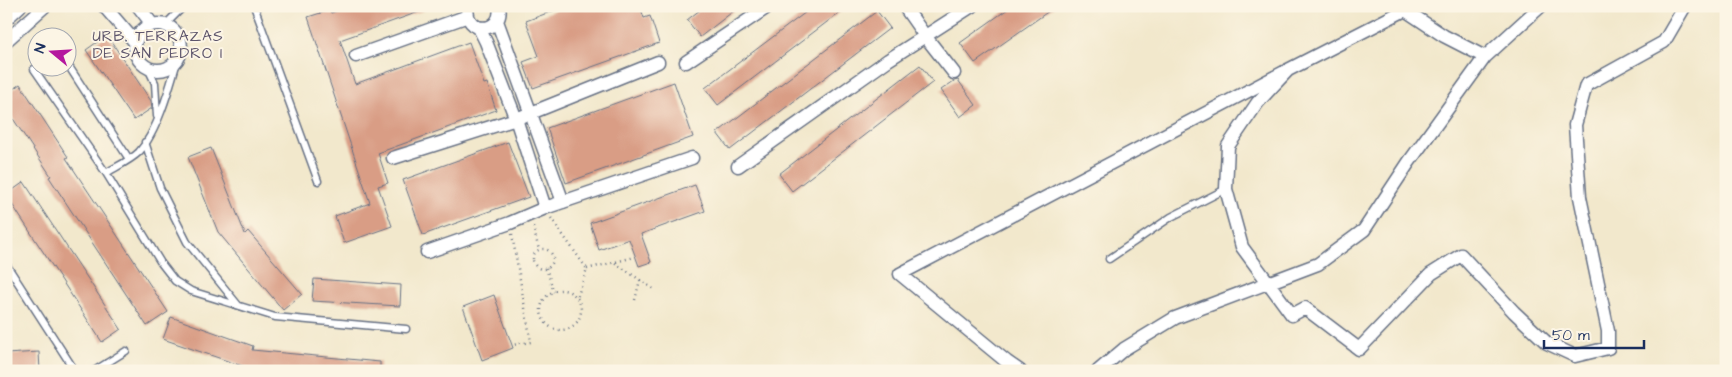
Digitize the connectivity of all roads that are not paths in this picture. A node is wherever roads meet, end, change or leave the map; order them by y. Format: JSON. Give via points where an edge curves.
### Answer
{"nodes":[{"id":1,"x":20,"y":6,"type":"edge"},
{"id":2,"x":45,"y":6,"type":"edge"},
{"id":3,"x":104,"y":6,"type":"edge"},
{"id":4,"x":113,"y":6,"type":"edge"},
{"id":5,"x":138,"y":6,"type":"edge"},
{"id":6,"x":184,"y":6,"type":"edge"},
{"id":7,"x":254,"y":6,"type":"edge"},
{"id":8,"x":499,"y":6,"type":"edge"},
{"id":9,"x":769,"y":6,"type":"edge"},
{"id":10,"x":904,"y":6,"type":"edge"},
{"id":11,"x":972,"y":6,"type":"edge"},
{"id":12,"x":1541,"y":6,"type":"edge"},
{"id":13,"x":1684,"y":6,"type":"edge"},
{"id":14,"x":1405,"y":8,"type":"edge"},
{"id":15,"x":468,"y":11,"type":"edge"},
{"id":16,"x":6,"y":19,"type":"edge"},
{"id":17,"x":497,"y":21,"type":"junction"},
{"id":18,"x":159,"y":24,"type":"junction"},
{"id":19,"x":479,"y":28,"type":"junction"},
{"id":20,"x":925,"y":36,"type":"junction"},
{"id":21,"x":136,"y":39,"type":"junction"},
{"id":22,"x":6,"y":41,"type":"edge"},
{"id":23,"x":356,"y":56,"type":"dead end"},
{"id":24,"x":1485,"y":57,"type":"junction"},
{"id":25,"x":178,"y":58,"type":"junction"},
{"id":26,"x":658,"y":62,"type":"dead end"},
{"id":27,"x":686,"y":62,"type":"dead end"},
{"id":28,"x":148,"y":68,"type":"junction"},
{"id":29,"x":1288,"y":70,"type":"junction"},
{"id":30,"x":954,"y":73,"type":"dead end"},
{"id":31,"x":40,"y":78,"type":"edge"},
{"id":32,"x":76,"y":78,"type":"edge"},
{"id":33,"x":531,"y":113,"type":"junction"},
{"id":34,"x":158,"y":117,"type":"junction"},
{"id":35,"x":516,"y":119,"type":"junction"},
{"id":36,"x":145,"y":142,"type":"junction"},
{"id":37,"x":393,"y":158,"type":"dead end"},
{"id":38,"x":692,"y":158,"type":"dead end"},
{"id":39,"x":128,"y":159,"type":"junction"},
{"id":40,"x":738,"y":166,"type":"dead end"},
{"id":41,"x":106,"y":173,"type":"junction"},
{"id":42,"x":318,"y":181,"type":"dead end"},
{"id":43,"x":1226,"y":189,"type":"junction"},
{"id":44,"x":563,"y":202,"type":"junction"},
{"id":45,"x":545,"y":208,"type":"junction"},
{"id":46,"x":427,"y":252,"type":"dead end"},
{"id":47,"x":1108,"y":259,"type":"dead end"},
{"id":48,"x":6,"y":264,"type":"edge"},
{"id":49,"x":1268,"y":284,"type":"junction"},
{"id":50,"x":238,"y":306,"type":"junction"},
{"id":51,"x":406,"y":329,"type":"dead end"},
{"id":52,"x":126,"y":351,"type":"dead end"},
{"id":53,"x":75,"y":371,"type":"edge"},
{"id":54,"x":94,"y":371,"type":"edge"},
{"id":55,"x":1020,"y":371,"type":"edge"},
{"id":56,"x":1098,"y":371,"type":"edge"}],
"edges":[{"from":1,"to":16,"type":"street"},
{"from":2,"to":22,"type":"street"},
{"from":3,"to":21,"type":"street"},
{"from":4,"to":21,"type":"street"},
{"from":5,"to":18,"type":"street"},
{"from":6,"to":18,"type":"lane"},
{"from":7,"to":42,"type":"lane"},
{"from":8,"to":17,"type":"street"},
{"from":9,"to":27,"type":"street"},
{"from":10,"to":20,"type":"street"},
{"from":11,"to":20,"type":"street"},
{"from":12,"to":24,"type":"street"},
{"from":13,"to":49,"type":"street","via":[[1664,42],[1586,85],[1574,125],[1580,197],[1608,331],[1608,348],[1575,356],[1546,343],[1461,255],[1431,274],[1359,349],[1305,308],[1292,315]]},
{"from":14,"to":24,"type":"street","via":[[1444,36]]},
{"from":14,"to":29,"type":"street"},
{"from":15,"to":19,"type":"street","via":[[470,21]]},
{"from":15,"to":23,"type":"street"},
{"from":17,"to":19,"type":"street","via":[[489,27]]},
{"from":17,"to":33,"type":"street"},
{"from":18,"to":21,"type":"street","via":[[141,30]]},
{"from":18,"to":25,"type":"street","via":[[176,32],[181,45]]},
{"from":19,"to":35,"type":"street"},
{"from":20,"to":30,"type":"street"},
{"from":20,"to":40,"type":"street"},
{"from":21,"to":28,"type":"street","via":[[139,60]]},
{"from":24,"to":49,"type":"street","via":[[1364,230],[1318,264]]},
{"from":25,"to":28,"type":"street","via":[[167,68]]},
{"from":25,"to":34,"type":"lane"},
{"from":26,"to":33,"type":"street"},
{"from":28,"to":34,"type":"lane","via":[[155,83]]},
{"from":29,"to":43,"type":"street","via":[[1258,102],[1228,146]]},
{"from":29,"to":55,"type":"street","via":[[900,274]]},
{"from":31,"to":41,"type":"lane"},
{"from":32,"to":39,"type":"lane"},
{"from":33,"to":35,"type":"street"},
{"from":33,"to":44,"type":"street"},
{"from":34,"to":36,"type":"lane"},
{"from":35,"to":37,"type":"street"},
{"from":35,"to":45,"type":"street"},
{"from":36,"to":39,"type":"lane","via":[[138,153]]},
{"from":36,"to":50,"type":"lane","via":[[160,188],[187,242]]},
{"from":38,"to":44,"type":"street"},
{"from":39,"to":41,"type":"lane"},
{"from":41,"to":50,"type":"lane","via":[[175,281],[191,291]]},
{"from":43,"to":47,"type":"lane","via":[[1172,217]]},
{"from":43,"to":49,"type":"street","via":[[1242,247]]},
{"from":44,"to":45,"type":"street"},
{"from":45,"to":46,"type":"street"},
{"from":48,"to":53,"type":"lane"},
{"from":49,"to":56,"type":"street","via":[[1175,318],[1124,349]]},
{"from":50,"to":51,"type":"lane","via":[[290,320]]},
{"from":52,"to":54,"type":"lane"}]}
